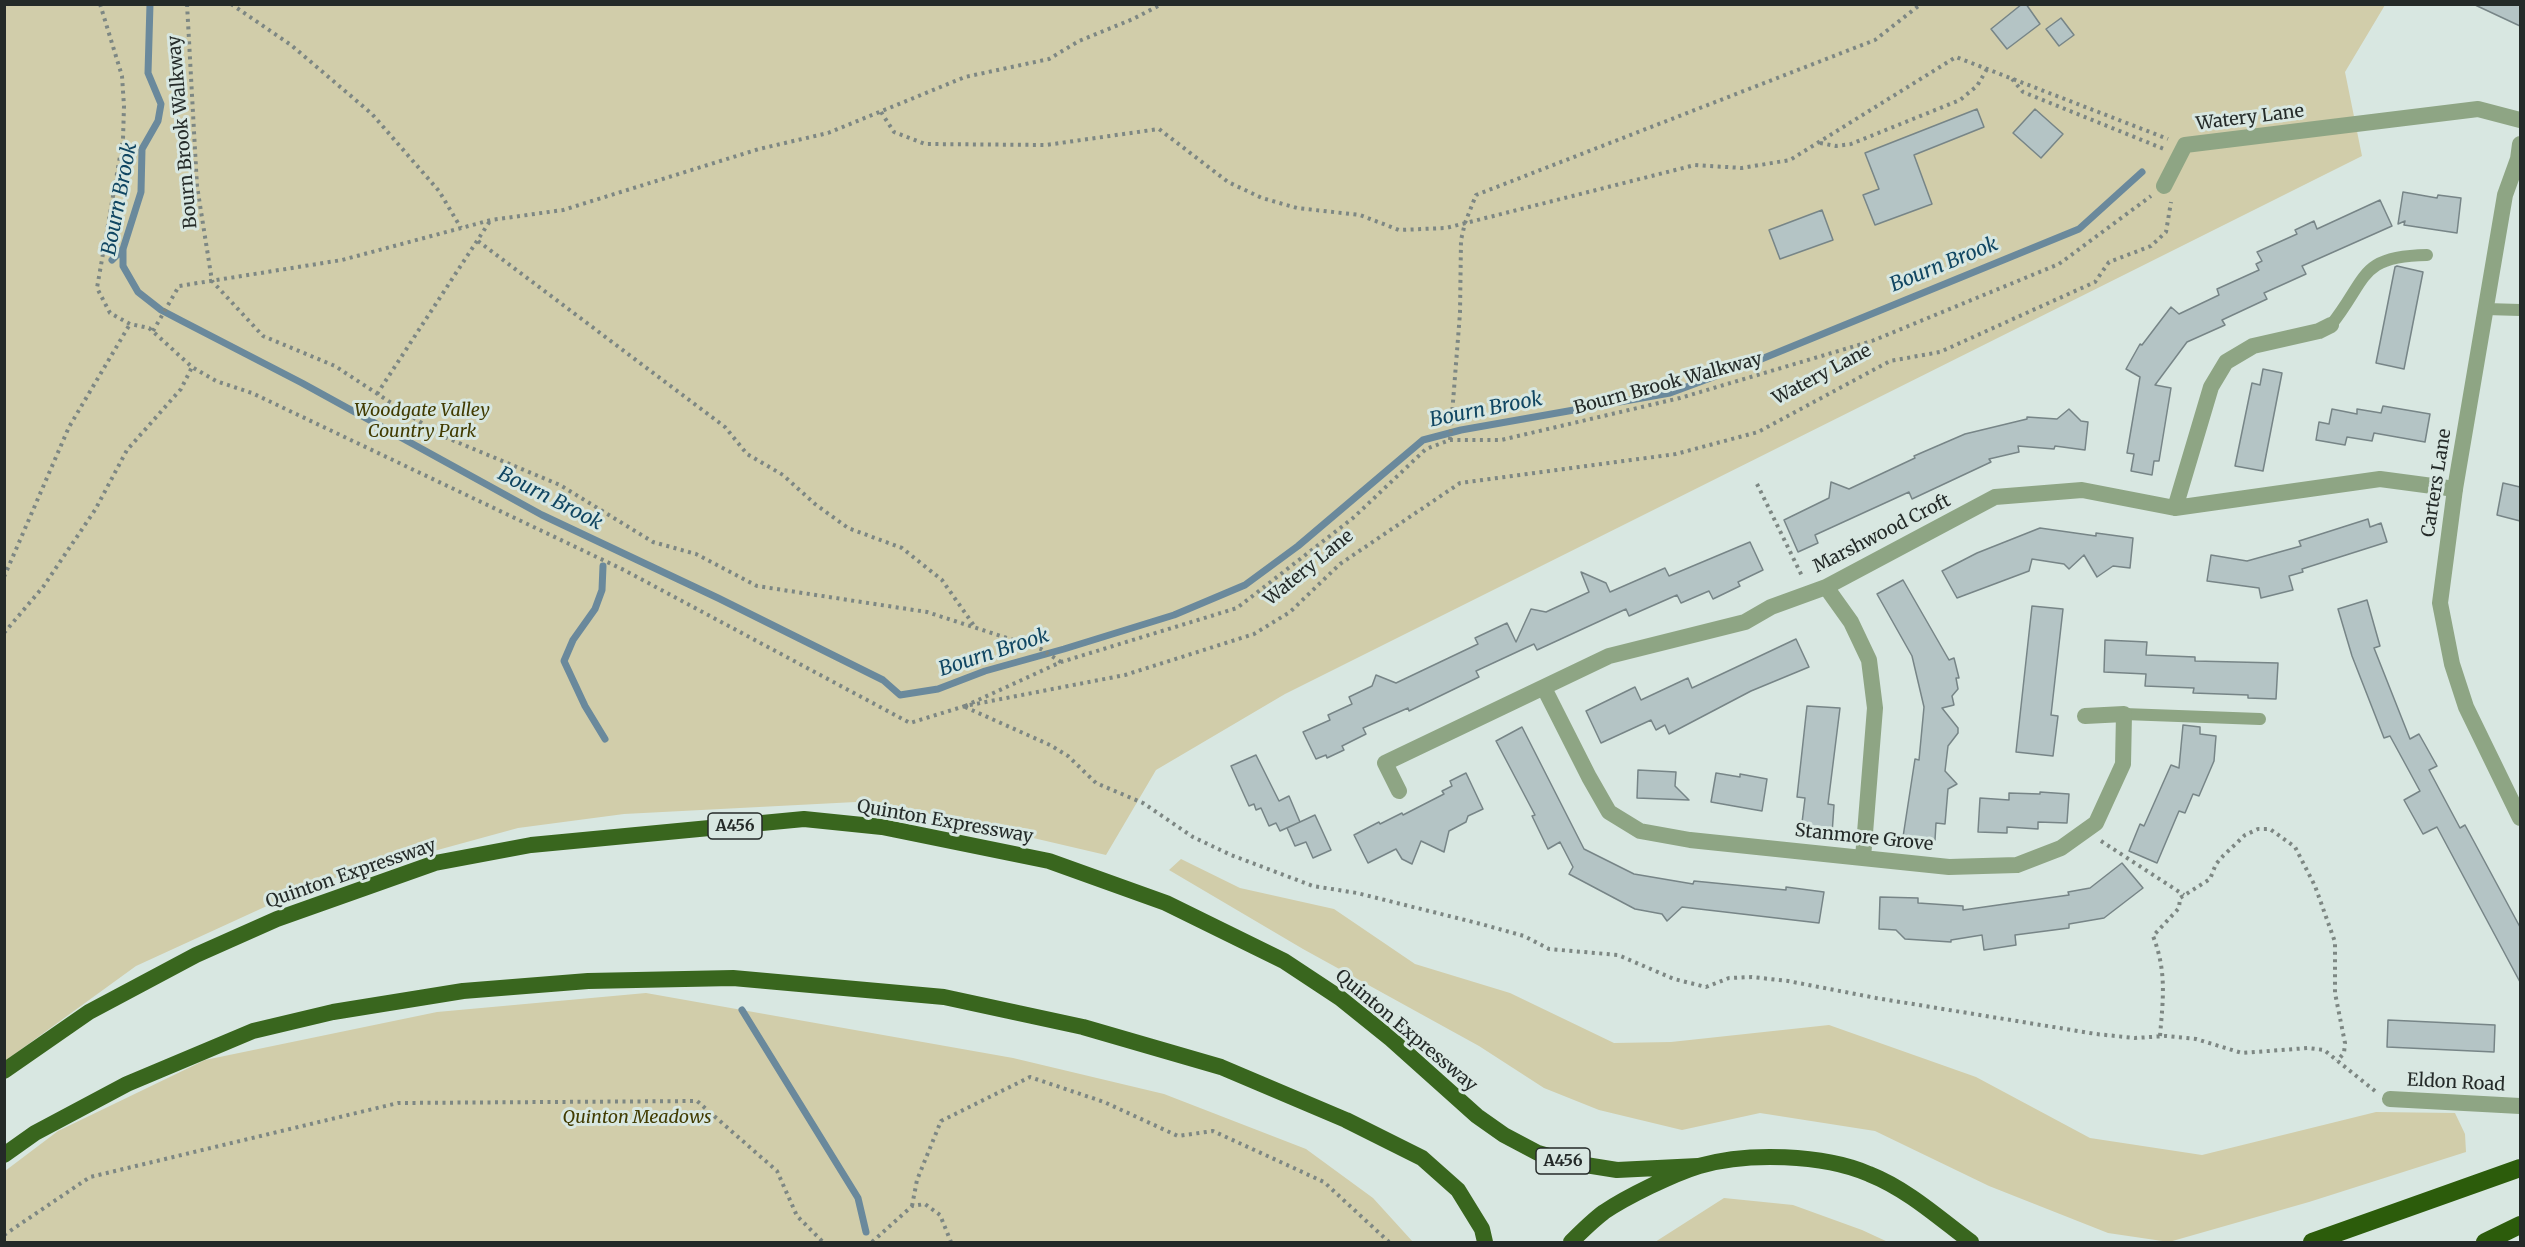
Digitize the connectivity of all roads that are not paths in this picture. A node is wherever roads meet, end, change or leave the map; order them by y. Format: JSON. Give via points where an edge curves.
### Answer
{"nodes":[{"id":1,"x":2520,"y":120,"type":"edge"},
{"id":2,"x":2520,"y":144,"type":"edge"},
{"id":3,"x":2164,"y":186,"type":"road end"},
{"id":4,"x":2427,"y":255,"type":"dead end"},
{"id":5,"x":2486,"y":309,"type":"junction"},
{"id":6,"x":2520,"y":310,"type":"edge"},
{"id":7,"x":2331,"y":325,"type":"joint"},
{"id":8,"x":2455,"y":489,"type":"junction"},
{"id":9,"x":2175,"y":508,"type":"junction"},
{"id":10,"x":1818,"y":590,"type":"junction"},
{"id":11,"x":1545,"y":688,"type":"junction"},
{"id":12,"x":2124,"y":714,"type":"junction"},
{"id":13,"x":2085,"y":716,"type":"dead end"},
{"id":14,"x":2260,"y":719,"type":"dead end"},
{"id":15,"x":1399,"y":791,"type":"dead end"},
{"id":16,"x":2520,"y":818,"type":"edge"},
{"id":17,"x":1863,"y":858,"type":"junction"},
{"id":18,"x":4,"y":1071,"type":"edge"},
{"id":19,"x":2390,"y":1099,"type":"road end"},
{"id":20,"x":2520,"y":1106,"type":"edge"},
{"id":21,"x":4,"y":1155,"type":"edge"},
{"id":22,"x":1698,"y":1167,"type":"junction"},
{"id":23,"x":2520,"y":1168,"type":"edge"},
{"id":24,"x":2520,"y":1225,"type":"edge"},
{"id":25,"x":1485,"y":1242,"type":"edge"},
{"id":26,"x":1571,"y":1242,"type":"edge"},
{"id":27,"x":1971,"y":1242,"type":"edge"},
{"id":28,"x":2312,"y":1242,"type":"edge"},
{"id":29,"x":2485,"y":1242,"type":"edge"}],
"edges":[{"from":1,"to":3,"type":"street","name":"Watery Lane","via":[[2478,109],[2182,150]]},
{"from":2,"to":5,"type":"street","name":"Carters Lane","via":[[2505,195]]},
{"from":4,"to":7,"type":"lane","via":[[2392,257],[2376,265]]},
{"from":5,"to":6,"type":"lane"},
{"from":5,"to":8,"type":"street","name":"Carters Lane"},
{"from":7,"to":9,"type":"street","via":[[2253,346],[2226,362],[2211,387]]},
{"from":8,"to":9,"type":"street","name":"Marshwood Croft","via":[[2380,479]]},
{"from":8,"to":16,"type":"street","name":"Carters Lane","via":[[2440,603],[2451,664],[2466,707]]},
{"from":9,"to":10,"type":"street","name":"Marshwood Croft","via":[[2082,490],[1995,497]]},
{"from":10,"to":11,"type":"street","name":"Marshwood Croft","via":[[1771,607],[1745,622],[1609,656]]},
{"from":10,"to":17,"type":"street","via":[[1851,622],[1869,660],[1875,708]]},
{"from":11,"to":15,"type":"street","name":"Marshwood Croft","via":[[1385,763]]},
{"from":11,"to":17,"type":"street","name":"Stanmore Grove","via":[[1609,812],[1640,831]]},
{"from":12,"to":13,"type":"street"},
{"from":12,"to":14,"type":"lane"},
{"from":12,"to":17,"type":"street","name":"Stanmore Grove","via":[[2123,764],[2096,823],[2061,848],[2017,865],[1949,867]]},
{"from":18,"to":22,"type":"highway","name":"Quinton Expressway","number":"A456","via":[[89,1012],[196,955],[277,918],[435,862],[531,845],[804,819],[882,827],[1049,861],[1166,903],[1284,961],[1340,998],[1477,1116],[1504,1136],[1538,1153],[1617,1170]]},
{"from":19,"to":20,"type":"street","name":"Eldon Road"},
{"from":21,"to":25,"type":"highway","via":[[35,1133],[127,1084],[253,1031],[333,1012],[463,991],[588,981],[733,978],[944,997],[1083,1028],[1221,1067],[1346,1120],[1422,1158],[1458,1190],[1482,1229]]},
{"from":22,"to":26,"type":"highway","via":[[1627,1198],[1604,1212]]},
{"from":22,"to":27,"type":"highway","via":[[1737,1159],[1824,1160],[1869,1174],[1924,1206]]},
{"from":23,"to":28,"type":"highway"},
{"from":24,"to":29,"type":"highway"}]}
